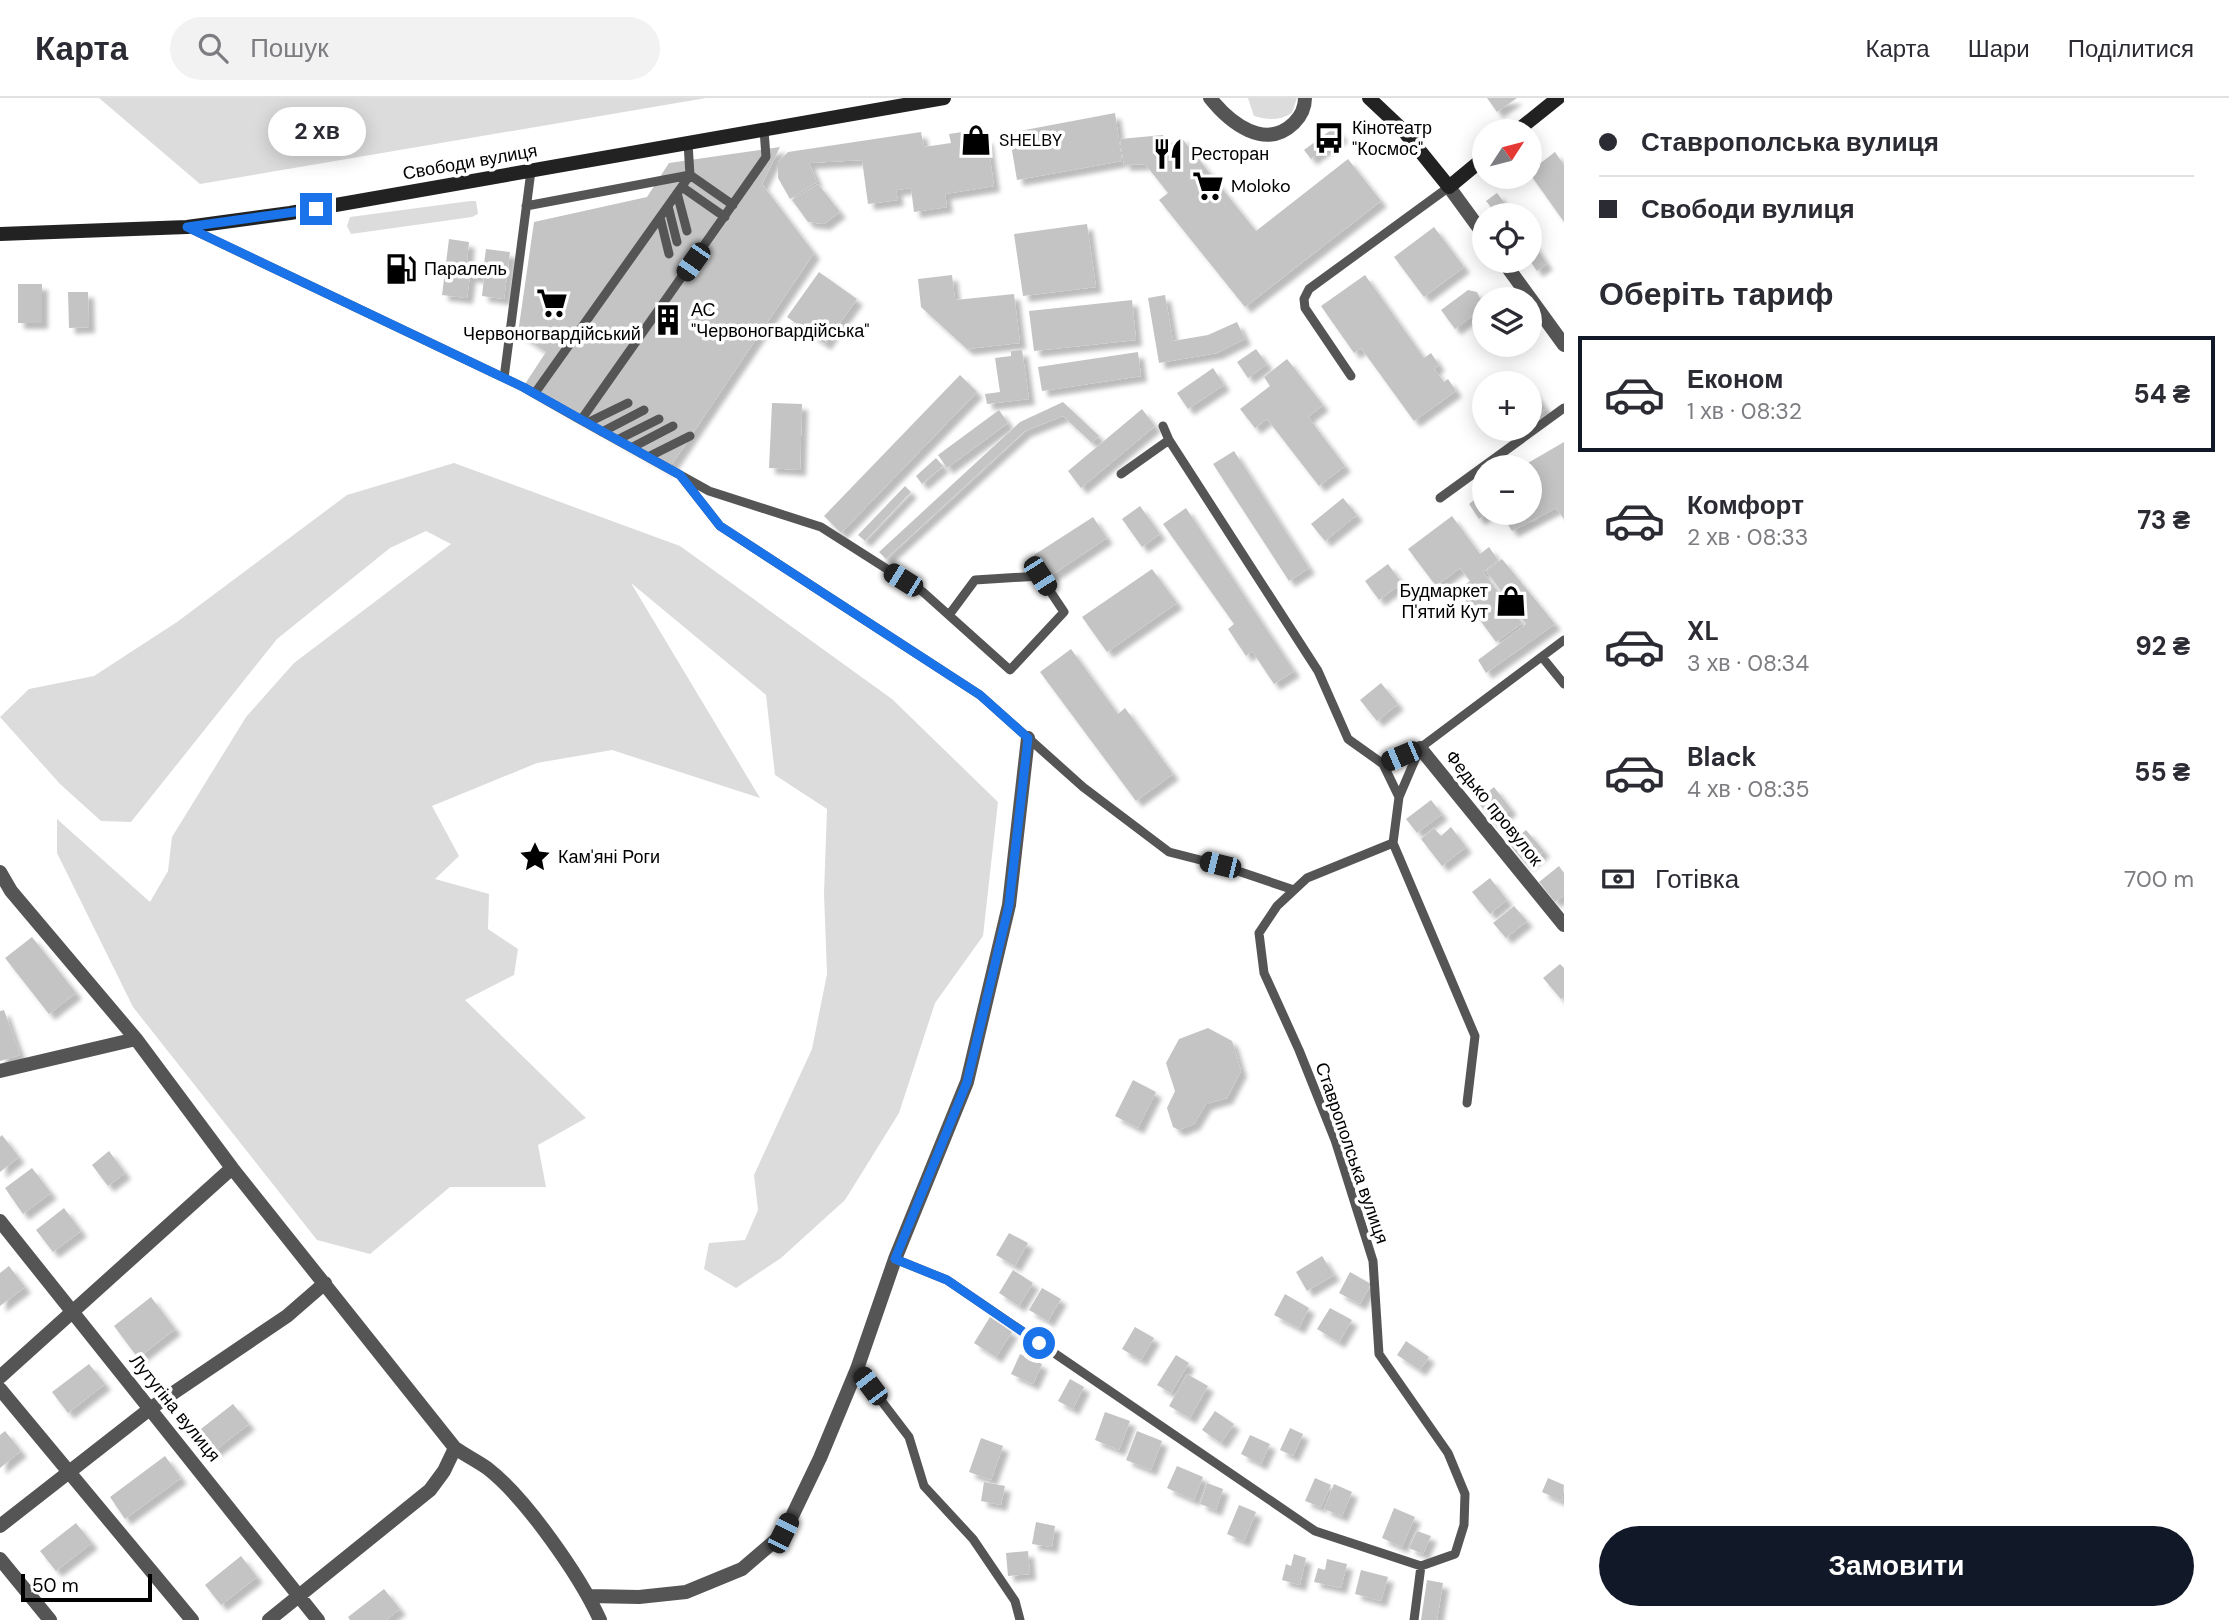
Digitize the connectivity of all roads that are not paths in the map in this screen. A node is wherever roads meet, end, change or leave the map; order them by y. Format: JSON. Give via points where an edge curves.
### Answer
{"nodes":[{"id":1,"x":944,"y":98,"type":"edge"},
{"id":2,"x":1210,"y":98,"type":"edge"},
{"id":3,"x":1305,"y":98,"type":"edge"},
{"id":4,"x":1369,"y":98,"type":"edge"},
{"id":5,"x":1558,"y":98,"type":"edge"},
{"id":6,"x":1380,"y":104,"type":"edge"},
{"id":7,"x":1532,"y":119,"type":"edge"},
{"id":8,"x":764,"y":130,"type":"junction"},
{"id":9,"x":688,"y":143,"type":"junction"},
{"id":10,"x":1472,"y":168,"type":"edge"},
{"id":11,"x":531,"y":171,"type":"junction"},
{"id":12,"x":690,"y":175,"type":"junction"},
{"id":13,"x":1449,"y":187,"type":"junction"},
{"id":14,"x":679,"y":190,"type":"junction"},
{"id":15,"x":668,"y":205,"type":"junction"},
{"id":16,"x":733,"y":205,"type":"junction"},
{"id":17,"x":526,"y":206,"type":"junction"},
{"id":18,"x":660,"y":217,"type":"junction"},
{"id":19,"x":725,"y":217,"type":"junction"},
{"id":20,"x":1472,"y":219,"type":"edge"},
{"id":21,"x":187,"y":227,"type":"junction"},
{"id":22,"x":687,"y":231,"type":"dead end"},
{"id":23,"x":0,"y":234,"type":"edge"},
{"id":24,"x":677,"y":242,"type":"dead end"},
{"id":25,"x":669,"y":254,"type":"dead end"},
{"id":26,"x":1512,"y":273,"type":"edge"},
{"id":27,"x":1564,"y":345,"type":"edge"},
{"id":28,"x":1351,"y":376,"type":"dead end"},
{"id":29,"x":504,"y":378,"type":"junction"},
{"id":30,"x":535,"y":393,"type":"junction"},
{"id":31,"x":628,"y":403,"type":"dead end"},
{"id":32,"x":1564,"y":408,"type":"edge"},
{"id":33,"x":644,"y":410,"type":"dead end"},
{"id":34,"x":659,"y":419,"type":"dead end"},
{"id":35,"x":584,"y":422,"type":"junction"},
{"id":36,"x":673,"y":426,"type":"dead end"},
{"id":37,"x":1163,"y":426,"type":"dead end"},
{"id":38,"x":602,"y":432,"type":"junction"},
{"id":39,"x":690,"y":436,"type":"dead end"},
{"id":40,"x":617,"y":440,"type":"junction"},
{"id":41,"x":1168,"y":440,"type":"junction"},
{"id":42,"x":631,"y":448,"type":"junction"},
{"id":43,"x":648,"y":457,"type":"junction"},
{"id":44,"x":1121,"y":474,"type":"dead end"},
{"id":45,"x":680,"y":475,"type":"junction"},
{"id":46,"x":1440,"y":498,"type":"dead end"},
{"id":47,"x":949,"y":615,"type":"junction"},
{"id":48,"x":1564,"y":640,"type":"edge"},
{"id":49,"x":1542,"y":657,"type":"junction"},
{"id":50,"x":1564,"y":684,"type":"edge"},
{"id":51,"x":1028,"y":738,"type":"junction"},
{"id":52,"x":1420,"y":748,"type":"junction"},
{"id":53,"x":1382,"y":764,"type":"junction"},
{"id":54,"x":1399,"y":797,"type":"junction"},
{"id":55,"x":1393,"y":843,"type":"junction"},
{"id":56,"x":0,"y":872,"type":"edge"},
{"id":57,"x":1294,"y":890,"type":"junction"},
{"id":58,"x":1564,"y":925,"type":"edge"},
{"id":59,"x":136,"y":1039,"type":"junction"},
{"id":60,"x":0,"y":1071,"type":"edge"},
{"id":61,"x":1467,"y":1103,"type":"dead end"},
{"id":62,"x":232,"y":1168,"type":"junction"},
{"id":63,"x":0,"y":1221,"type":"edge"},
{"id":64,"x":895,"y":1259,"type":"junction"},
{"id":65,"x":325,"y":1283,"type":"junction"},
{"id":66,"x":72,"y":1310,"type":"junction"},
{"id":67,"x":857,"y":1369,"type":"junction"},
{"id":68,"x":0,"y":1377,"type":"edge"},
{"id":69,"x":0,"y":1389,"type":"edge"},
{"id":70,"x":151,"y":1408,"type":"junction"},
{"id":71,"x":455,"y":1448,"type":"junction"},
{"id":72,"x":68,"y":1473,"type":"junction"},
{"id":73,"x":0,"y":1526,"type":"edge"},
{"id":74,"x":0,"y":1559,"type":"edge"},
{"id":75,"x":1420,"y":1566,"type":"junction"},
{"id":76,"x":300,"y":1595,"type":"junction"},
{"id":77,"x":589,"y":1596,"type":"junction"},
{"id":78,"x":50,"y":1620,"type":"edge"},
{"id":79,"x":192,"y":1620,"type":"edge"},
{"id":80,"x":269,"y":1620,"type":"edge"},
{"id":81,"x":318,"y":1620,"type":"edge"},
{"id":82,"x":600,"y":1620,"type":"edge"},
{"id":83,"x":1020,"y":1620,"type":"edge"},
{"id":84,"x":1414,"y":1620,"type":"edge"}],
"edges":[{"from":1,"to":8,"type":"main road","name":"Свободи вулиця"},
{"from":2,"to":3,"type":"street","via":[[1240,128],[1254,134],[1285,132],[1299,118]]},
{"from":4,"to":6,"type":"main road"},
{"from":5,"to":7,"type":"main road"},
{"from":6,"to":13,"type":"main road"},
{"from":8,"to":9,"type":"main road","name":"Свободи вулиця"},
{"from":8,"to":16,"type":"lane","via":[[766,158]]},
{"from":9,"to":11,"type":"main road","name":"Свободи вулиця"},
{"from":9,"to":12,"type":"lane"},
{"from":10,"to":13,"type":"main road"},
{"from":11,"to":17,"type":"lane"},
{"from":11,"to":21,"type":"main road","name":"Свободи вулиця"},
{"from":12,"to":14,"type":"lane"},
{"from":12,"to":16,"type":"lane"},
{"from":12,"to":17,"type":"lane"},
{"from":13,"to":20,"type":"street"},
{"from":13,"to":28,"type":"lane","via":[[1309,289],[1305,308]]},
{"from":14,"to":15,"type":"lane"},
{"from":14,"to":19,"type":"lane"},
{"from":14,"to":22,"type":"lane"},
{"from":15,"to":18,"type":"lane"},
{"from":15,"to":24,"type":"lane"},
{"from":16,"to":19,"type":"lane"},
{"from":17,"to":29,"type":"lane"},
{"from":18,"to":25,"type":"lane"},
{"from":18,"to":30,"type":"lane"},
{"from":19,"to":35,"type":"lane"},
{"from":21,"to":23,"type":"main road","name":"Свободи вулиця"},
{"from":21,"to":29,"type":"lane"},
{"from":26,"to":27,"type":"street"},
{"from":29,"to":30,"type":"lane"},
{"from":30,"to":35,"type":"lane"},
{"from":31,"to":35,"type":"lane"},
{"from":32,"to":46,"type":"lane"},
{"from":33,"to":38,"type":"lane"},
{"from":34,"to":40,"type":"lane"},
{"from":35,"to":38,"type":"lane"},
{"from":36,"to":42,"type":"lane"},
{"from":37,"to":41,"type":"lane"},
{"from":38,"to":40,"type":"lane"},
{"from":39,"to":43,"type":"lane"},
{"from":40,"to":42,"type":"lane"},
{"from":41,"to":44,"type":"lane"},
{"from":41,"to":53,"type":"lane","via":[[1318,671],[1348,739]]},
{"from":42,"to":43,"type":"lane"},
{"from":43,"to":45,"type":"lane"},
{"from":45,"to":47,"type":"lane","via":[[709,491],[821,527],[923,592]]},
{"from":45,"to":51,"type":"lane","via":[[720,526],[980,695]]},
{"from":47,"to":47,"type":"lane","via":[[1010,670],[1064,612],[1040,576],[975,580]]},
{"from":48,"to":49,"type":"lane"},
{"from":49,"to":50,"type":"lane"},
{"from":49,"to":52,"type":"lane"},
{"from":51,"to":57,"type":"lane","via":[[1083,787],[1169,852]]},
{"from":51,"to":64,"type":"street","via":[[1009,905],[967,1082]]},
{"from":52,"to":53,"type":"lane"},
{"from":52,"to":54,"type":"lane"},
{"from":52,"to":58,"type":"street","name":"Федько провулок"},
{"from":53,"to":54,"type":"lane"},
{"from":54,"to":55,"type":"lane"},
{"from":55,"to":57,"type":"lane","name":"Ставрополська вулиця","via":[[1307,878]]},
{"from":55,"to":61,"type":"lane","via":[[1475,1036]]},
{"from":56,"to":59,"type":"street"},
{"from":57,"to":75,"type":"lane","name":"Ставрополська вулиця","via":[[1259,933],[1264,973],[1335,1140],[1373,1261],[1379,1354],[1448,1453],[1465,1494],[1464,1525],[1455,1554]]},
{"from":59,"to":60,"type":"street"},
{"from":59,"to":62,"type":"street"},
{"from":62,"to":65,"type":"street"},
{"from":62,"to":66,"type":"street"},
{"from":63,"to":66,"type":"street","name":"Лутугіна вулиця"},
{"from":64,"to":67,"type":"street"},
{"from":64,"to":75,"type":"lane","via":[[947,1280],[1315,1531]]},
{"from":65,"to":70,"type":"street","via":[[288,1315]]},
{"from":65,"to":71,"type":"street"},
{"from":66,"to":68,"type":"street"},
{"from":66,"to":70,"type":"street","name":"Лутугіна вулиця"},
{"from":67,"to":77,"type":"street","via":[[783,1533],[742,1569],[687,1592]]},
{"from":67,"to":83,"type":"lane","via":[[909,1437],[924,1486],[974,1539],[1015,1601]]},
{"from":69,"to":72,"type":"street"},
{"from":70,"to":72,"type":"street"},
{"from":70,"to":76,"type":"street","name":"Лутугіна вулиця"},
{"from":71,"to":76,"type":"street","via":[[429,1490]]},
{"from":71,"to":77,"type":"street","via":[[488,1469],[521,1502]]},
{"from":72,"to":73,"type":"street"},
{"from":72,"to":79,"type":"street"},
{"from":74,"to":78,"type":"street"},
{"from":75,"to":84,"type":"lane"},
{"from":76,"to":80,"type":"street"},
{"from":76,"to":81,"type":"street","name":"Лутугіна вулиця"},
{"from":77,"to":82,"type":"street"}]}
